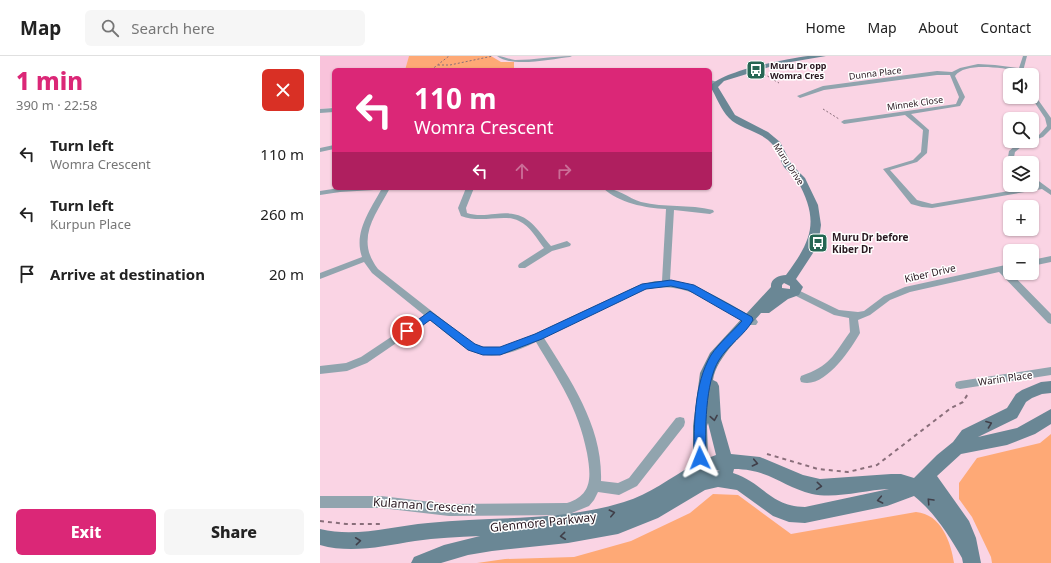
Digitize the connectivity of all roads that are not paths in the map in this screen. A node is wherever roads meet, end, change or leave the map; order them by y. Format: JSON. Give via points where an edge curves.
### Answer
{"nodes":[{"id":1,"x":499,"y":56,"type":"edge"},
{"id":2,"x":570,"y":56,"type":"edge"},
{"id":3,"x":823,"y":56,"type":"edge"},
{"id":4,"x":1026,"y":56,"type":"edge"},
{"id":5,"x":1022,"y":68,"type":"edge"},
{"id":6,"x":1003,"y":69,"type":"edge"},
{"id":7,"x":953,"y":74,"type":"junction"},
{"id":8,"x":713,"y":83,"type":"edge"},
{"id":9,"x":800,"y":96,"type":"dead end"},
{"id":10,"x":1038,"y":104,"type":"edge"},
{"id":11,"x":332,"y":110,"type":"edge"},
{"id":12,"x":320,"y":111,"type":"edge"},
{"id":13,"x":907,"y":113,"type":"junction"},
{"id":14,"x":844,"y":122,"type":"road end"},
{"id":15,"x":1039,"y":137,"type":"edge"},
{"id":16,"x":332,"y":147,"type":"edge"},
{"id":17,"x":320,"y":150,"type":"edge"},
{"id":18,"x":1039,"y":184,"type":"edge"},
{"id":19,"x":1043,"y":187,"type":"junction"},
{"id":20,"x":336,"y":190,"type":"edge"},
{"id":21,"x":385,"y":190,"type":"edge"},
{"id":22,"x":469,"y":190,"type":"edge"},
{"id":23,"x":611,"y":190,"type":"edge"},
{"id":24,"x":320,"y":193,"type":"edge"},
{"id":25,"x":1051,"y":193,"type":"edge"},
{"id":26,"x":670,"y":207,"type":"junction"},
{"id":27,"x":710,"y":212,"type":"dead end"},
{"id":28,"x":566,"y":244,"type":"dead end"},
{"id":29,"x":549,"y":249,"type":"junction"},
{"id":30,"x":365,"y":259,"type":"junction"},
{"id":31,"x":1051,"y":259,"type":"edge"},
{"id":32,"x":1039,"y":262,"type":"edge"},
{"id":33,"x":522,"y":266,"type":"dead end"},
{"id":34,"x":1003,"y":269,"type":"edge"},
{"id":35,"x":320,"y":276,"type":"edge"},
{"id":36,"x":1016,"y":280,"type":"edge"},
{"id":37,"x":666,"y":283,"type":"junction"},
{"id":38,"x":785,"y":292,"type":"junction"},
{"id":39,"x":430,"y":315,"type":"junction"},
{"id":40,"x":853,"y":316,"type":"junction"},
{"id":41,"x":1051,"y":320,"type":"edge"},
{"id":42,"x":751,"y":321,"type":"junction"},
{"id":43,"x":538,"y":337,"type":"junction"},
{"id":44,"x":1051,"y":371,"type":"edge"},
{"id":45,"x":321,"y":372,"type":"edge"},
{"id":46,"x":804,"y":379,"type":"dead end"},
{"id":47,"x":960,"y":385,"type":"dead end"},
{"id":48,"x":1051,"y":387,"type":"edge"},
{"id":49,"x":1051,"y":416,"type":"edge"},
{"id":50,"x":680,"y":422,"type":"dead end"},
{"id":51,"x":958,"y":447,"type":"junction"},
{"id":52,"x":726,"y":462,"type":"junction"},
{"id":53,"x":702,"y":476,"type":"junction"},
{"id":54,"x":729,"y":479,"type":"junction"},
{"id":55,"x":922,"y":482,"type":"junction"},
{"id":56,"x":595,"y":486,"type":"junction"},
{"id":57,"x":320,"y":502,"type":"edge"},
{"id":58,"x":320,"y":537,"type":"edge"},
{"id":59,"x":971,"y":559,"type":"edge"},
{"id":60,"x":420,"y":563,"type":"edge"}],
"edges":[{"from":1,"to":2,"type":"street","via":[[512,61]]},
{"from":3,"to":8,"type":"street","name":"Muru Drive","via":[[776,62]]},
{"from":4,"to":5,"type":"street"},
{"from":6,"to":7,"type":"street","via":[[987,66],[961,70]]},
{"from":7,"to":9,"type":"street","name":"Dunna Place","via":[[937,72],[830,87]]},
{"from":7,"to":13,"type":"street","name":"Minnek Close","via":[[962,97],[960,103],[952,107]]},
{"from":8,"to":38,"type":"street","name":"Muru Drive","via":[[729,115],[765,134],[777,144],[788,166],[802,181],[813,205],[816,225],[814,239],[808,253],[789,280],[796,285]]},
{"from":10,"to":15,"type":"street","via":[[1048,118],[1050,126]]},
{"from":11,"to":12,"type":"street"},
{"from":13,"to":14,"type":"street","name":"Minnek Close"},
{"from":13,"to":19,"type":"street","via":[[926,130],[924,153],[914,161],[886,168],[917,206],[932,206]]},
{"from":16,"to":17,"type":"street"},
{"from":18,"to":19,"type":"street"},
{"from":19,"to":25,"type":"street"},
{"from":20,"to":24,"type":"street"},
{"from":21,"to":30,"type":"street","via":[[363,234]]},
{"from":22,"to":29,"type":"street","via":[[463,206],[464,214],[471,217],[521,218]]},
{"from":23,"to":26,"type":"street","via":[[635,202]]},
{"from":26,"to":27,"type":"street"},
{"from":26,"to":37,"type":"street"},
{"from":28,"to":29,"type":"street"},
{"from":29,"to":33,"type":"street"},
{"from":30,"to":35,"type":"street"},
{"from":30,"to":39,"type":"street","via":[[375,271]]},
{"from":31,"to":32,"type":"street"},
{"from":34,"to":40,"type":"street","name":"Kiber Drive","via":[[908,289],[888,298],[864,314]]},
{"from":36,"to":41,"type":"street"},
{"from":37,"to":42,"type":"street","via":[[691,288]]},
{"from":37,"to":43,"type":"street","via":[[645,286]]},
{"from":38,"to":40,"type":"street","via":[[834,312]]},
{"from":38,"to":42,"type":"street"},
{"from":39,"to":43,"type":"street","via":[[468,345],[483,351],[509,349]]},
{"from":39,"to":45,"type":"street","via":[[368,358],[347,367]]},
{"from":40,"to":46,"type":"street","via":[[854,333],[833,364],[820,375]]},
{"from":42,"to":52,"type":"street","one_way":true,"via":[[723,359],[715,372],[713,382],[714,419]]},
{"from":42,"to":53,"type":"street","via":[[716,357],[707,373],[700,426]]},
{"from":43,"to":56,"type":"street","via":[[585,421],[596,474]]},
{"from":44,"to":47,"type":"street","name":"Warin Place"},
{"from":51,"to":48,"type":"street","one_way":true,"via":[[967,435],[1012,413],[1026,394]]},
{"from":49,"to":51,"type":"street","via":[[1028,431],[1009,438]]},
{"from":50,"to":56,"type":"street","via":[[633,482],[619,489]]},
{"from":51,"to":55,"type":"street"},
{"from":52,"to":53,"type":"street","name":"Glenmore Parkway","via":[[716,463]]},
{"from":52,"to":54,"type":"street"},
{"from":52,"to":55,"type":"street","name":"Glenmore Parkway","one_way":true,"via":[[761,465],[815,486]]},
{"from":53,"to":54,"type":"street","name":"Glenmore Parkway"},
{"from":58,"to":53,"type":"street","name":"Glenmore Parkway","one_way":true,"via":[[354,542],[399,534],[578,520],[638,505]]},
{"from":53,"to":60,"type":"street","name":"Glenmore Parkway","one_way":true,"via":[[657,511],[618,526],[578,535],[479,544],[439,554]]},
{"from":55,"to":54,"type":"street","name":"Glenmore Parkway","one_way":true,"via":[[887,498],[795,515],[774,508],[744,484]]},
{"from":55,"to":59,"type":"street"},
{"from":56,"to":57,"type":"street","name":"Kulaman Crescent","via":[[584,501],[567,508],[449,510],[381,502]]}]}
